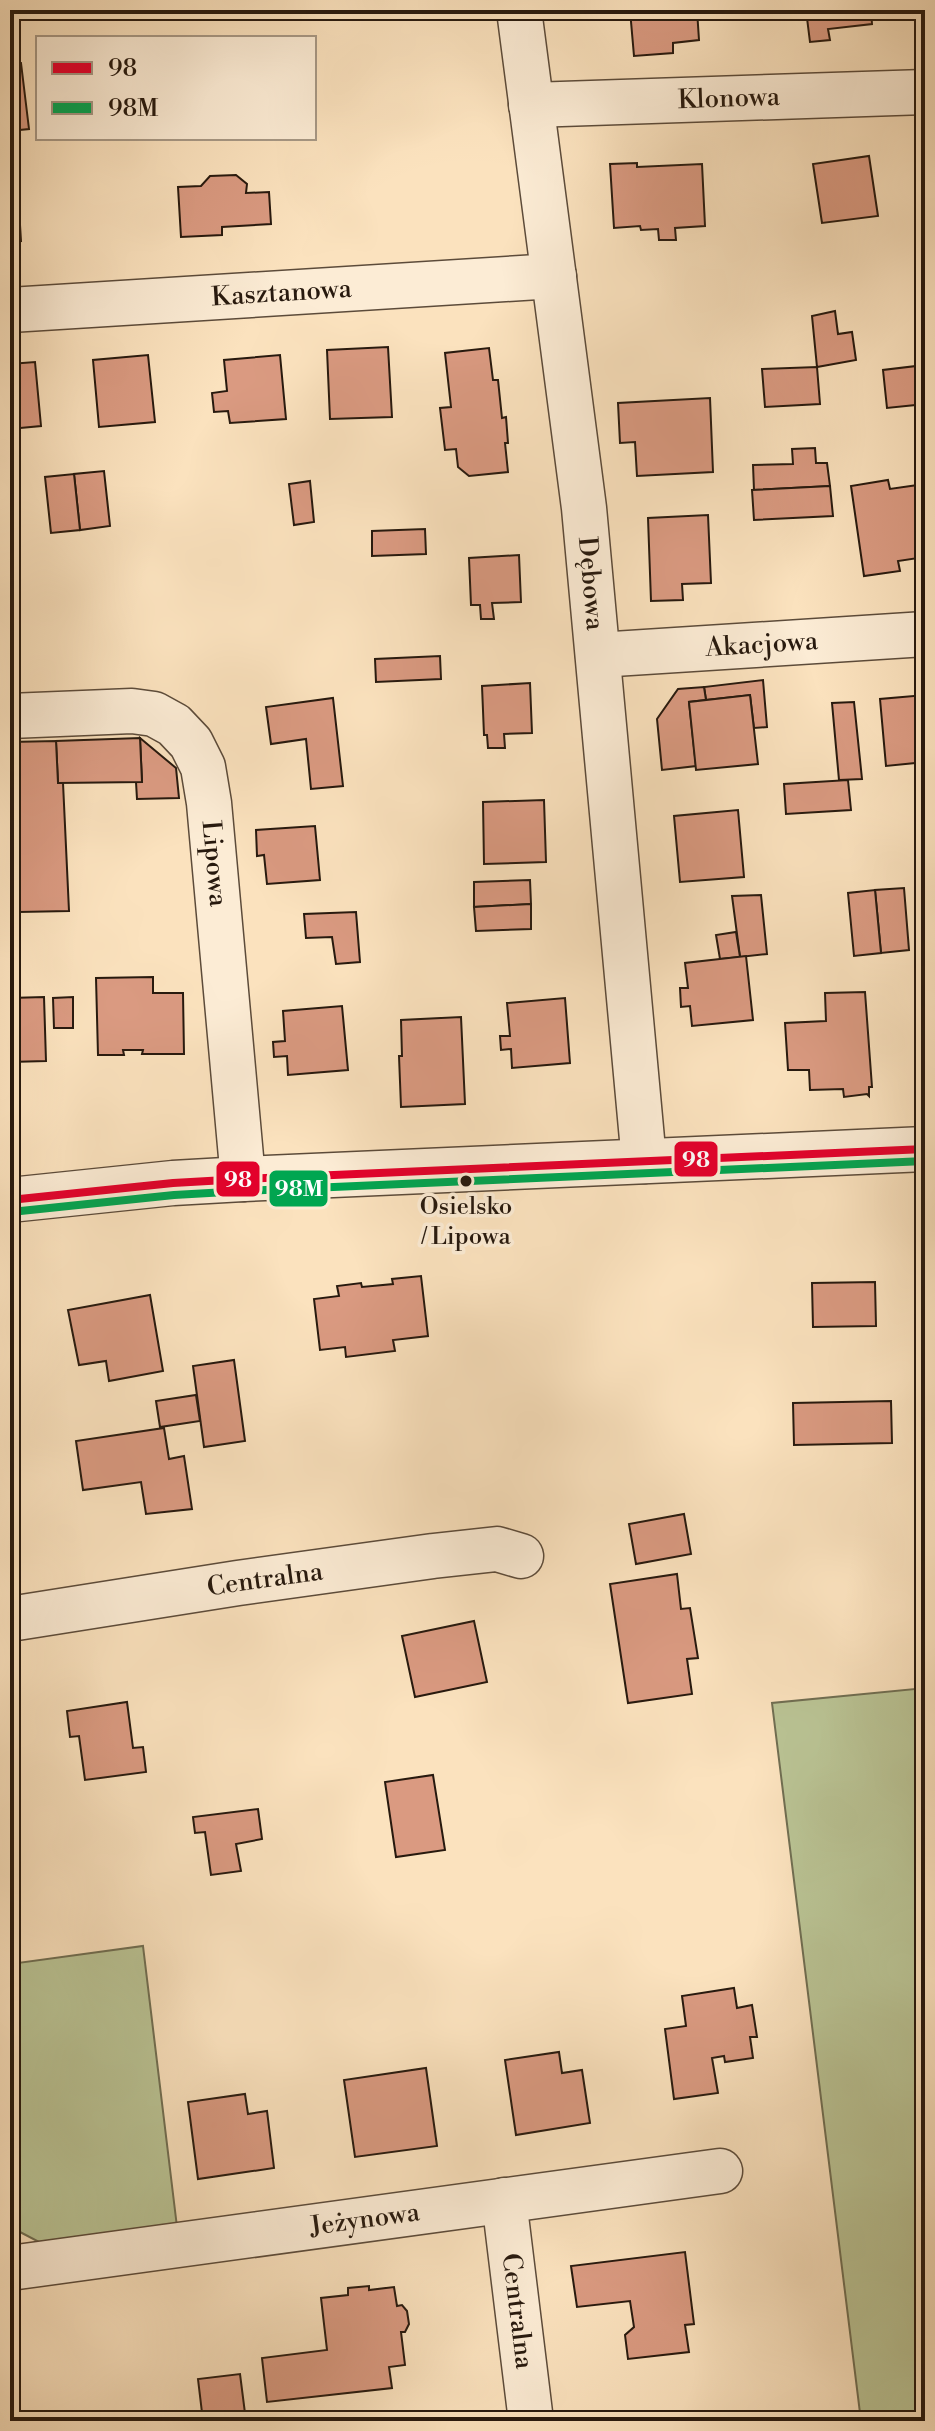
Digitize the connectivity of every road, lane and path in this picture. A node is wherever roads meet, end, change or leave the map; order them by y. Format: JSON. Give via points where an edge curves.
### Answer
{"nodes":[{"id":1,"x":519,"y":10,"type":"edge"},
{"id":2,"x":925,"y":92,"type":"edge"},
{"id":3,"x":531,"y":105,"type":"junction"},
{"id":4,"x":554,"y":276,"type":"junction"},
{"id":5,"x":10,"y":310,"type":"edge"},
{"id":6,"x":925,"y":634,"type":"edge"},
{"id":7,"x":598,"y":655,"type":"junction"},
{"id":8,"x":10,"y":716,"type":"edge"},
{"id":9,"x":925,"y":1149,"type":"edge"},
{"id":10,"x":644,"y":1161,"type":"junction"},
{"id":11,"x":243,"y":1179,"type":"junction"},
{"id":12,"x":10,"y":1200,"type":"edge"},
{"id":13,"x":521,"y":1556,"type":"dead end"},
{"id":14,"x":10,"y":1619,"type":"edge"},
{"id":15,"x":720,"y":2171,"type":"dead end"},
{"id":16,"x":504,"y":2200,"type":"junction"},
{"id":17,"x":10,"y":2268,"type":"edge"},
{"id":18,"x":531,"y":2421,"type":"edge"}],
"edges":[{"from":1,"to":3,"type":"street","name":"Dębowa"},
{"from":2,"to":3,"type":"street","name":"Klonowa"},
{"from":3,"to":4,"type":"street","name":"Dębowa"},
{"from":4,"to":5,"type":"street","name":"Kasztanowa"},
{"from":4,"to":7,"type":"street","name":"Dębowa"},
{"from":6,"to":7,"type":"street","name":"Akacjowa"},
{"from":7,"to":10,"type":"street","name":"Dębowa"},
{"from":8,"to":11,"type":"street","name":"Lipowa","via":[[154,714],[191,743],[203,767],[209,803]]},
{"from":9,"to":10,"type":"street"},
{"from":10,"to":11,"type":"street"},
{"from":11,"to":12,"type":"street"},
{"from":13,"to":14,"type":"street","name":"Centralna","via":[[497,1549],[433,1556]]},
{"from":15,"to":16,"type":"street","name":"Jeżynowa"},
{"from":16,"to":17,"type":"street","name":"Jeżynowa"},
{"from":16,"to":18,"type":"street","name":"Centralna"}]}
